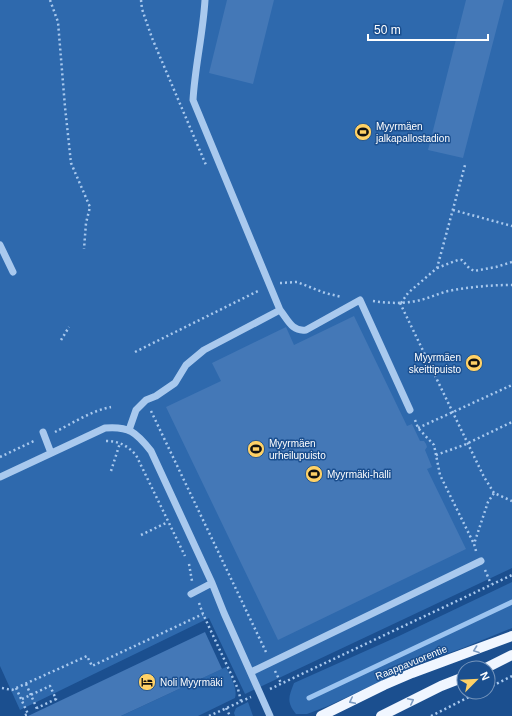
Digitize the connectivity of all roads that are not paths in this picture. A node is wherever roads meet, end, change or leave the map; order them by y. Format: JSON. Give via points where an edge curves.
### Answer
{"nodes":[{"id":1,"x":205,"y":0,"type":"edge"},
{"id":2,"x":0,"y":245,"type":"edge"},
{"id":3,"x":13,"y":272,"type":"dead end"},
{"id":4,"x":280,"y":310,"type":"junction"},
{"id":5,"x":410,"y":410,"type":"road end"},
{"id":6,"x":129,"y":430,"type":"junction"},
{"id":7,"x":43,"y":432,"type":"dead end"},
{"id":8,"x":51,"y":453,"type":"junction"},
{"id":9,"x":0,"y":477,"type":"edge"},
{"id":10,"x":481,"y":561,"type":"road end"},
{"id":11,"x":212,"y":583,"type":"junction"},
{"id":12,"x":193,"y":592,"type":"road end"},
{"id":13,"x":512,"y":636,"type":"edge"},
{"id":14,"x":512,"y":656,"type":"edge"},
{"id":15,"x":496,"y":663,"type":"edge"},
{"id":16,"x":251,"y":672,"type":"junction"},
{"id":17,"x":456,"y":680,"type":"edge"},
{"id":18,"x":270,"y":716,"type":"edge"},
{"id":19,"x":321,"y":716,"type":"edge"},
{"id":20,"x":381,"y":716,"type":"edge"}],
"edges":[{"from":1,"to":4,"type":"lane","via":[[193,100]]},
{"from":2,"to":3,"type":"lane"},
{"from":4,"to":5,"type":"lane","via":[[293,328],[300,331],[360,300]]},
{"from":4,"to":6,"type":"lane","via":[[204,350],[186,366],[175,383],[146,400],[136,410]]},
{"from":6,"to":8,"type":"lane","via":[[120,427],[105,428]]},
{"from":6,"to":11,"type":"lane","via":[[141,438],[151,450]]},
{"from":7,"to":8,"type":"lane"},
{"from":8,"to":9,"type":"lane"},
{"from":10,"to":16,"type":"lane"},
{"from":11,"to":12,"type":"lane"},
{"from":11,"to":16,"type":"lane"},
{"from":13,"to":19,"type":"main road","name":"Raappavuorentie","one_way":true,"via":[[384,685]]},
{"from":14,"to":15,"type":"main road"},
{"from":16,"to":18,"type":"lane"},
{"from":20,"to":17,"type":"main road","one_way":true}]}
